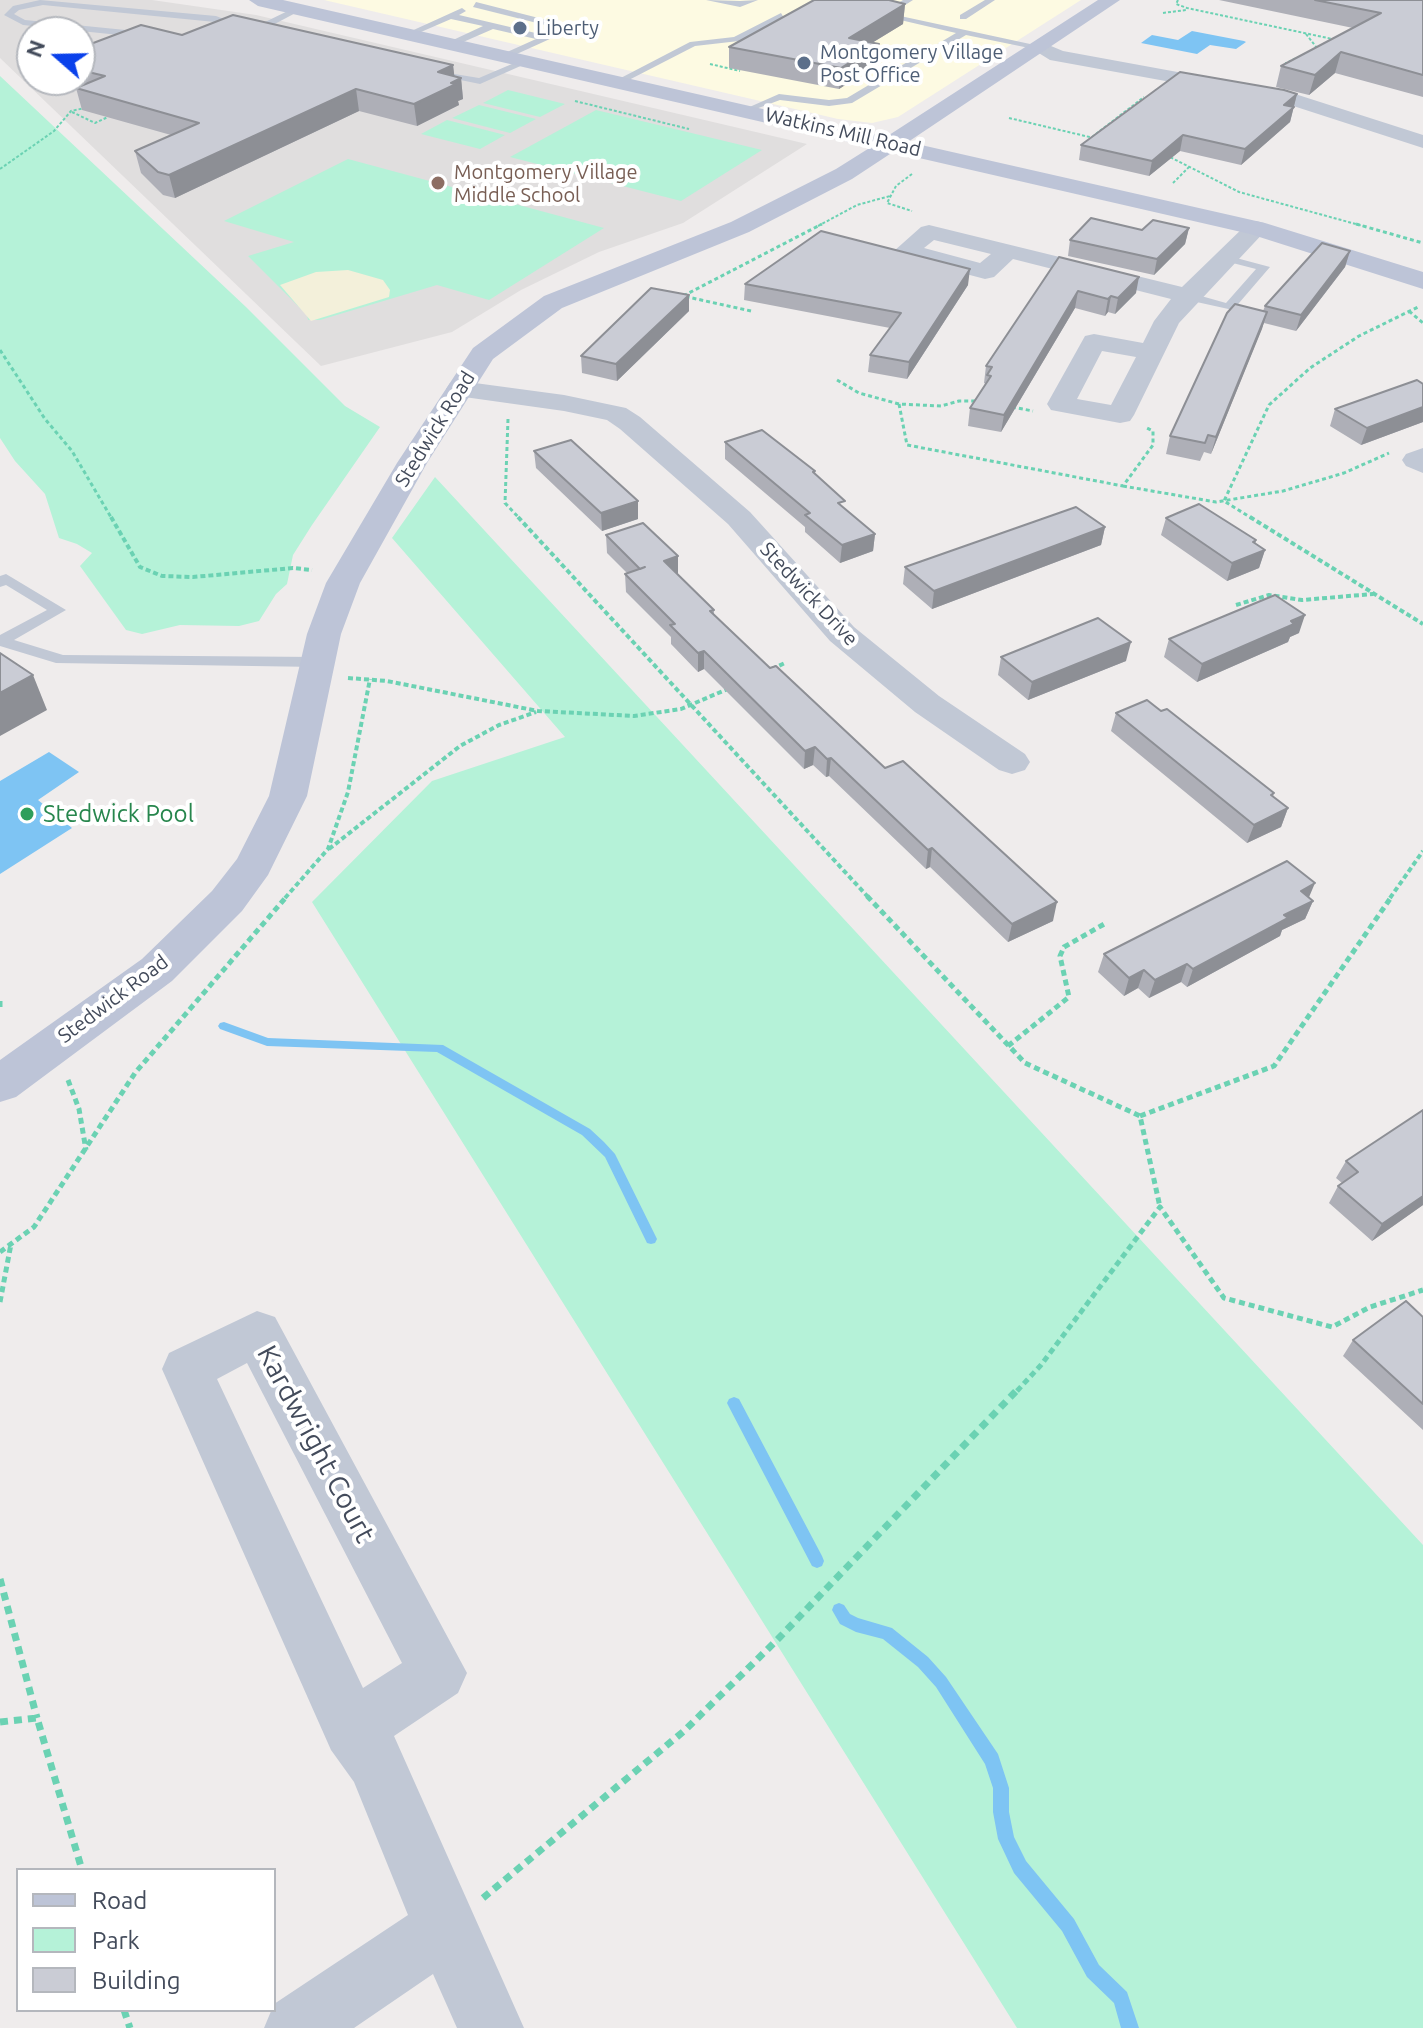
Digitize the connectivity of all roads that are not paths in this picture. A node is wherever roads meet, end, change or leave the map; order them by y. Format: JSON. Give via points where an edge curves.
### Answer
{"nodes":[{"id":1,"x":258,"y":0,"type":"edge"},
{"id":2,"x":487,"y":0,"type":"edge"},
{"id":3,"x":710,"y":0,"type":"edge"},
{"id":4,"x":754,"y":0,"type":"edge"},
{"id":5,"x":909,"y":0,"type":"edge"},
{"id":6,"x":991,"y":0,"type":"edge"},
{"id":7,"x":1111,"y":0,"type":"edge"},
{"id":8,"x":148,"y":1,"type":"edge"},
{"id":9,"x":164,"y":2,"type":"dead end"},
{"id":10,"x":476,"y":5,"type":"junction"},
{"id":11,"x":111,"y":8,"type":"junction"},
{"id":12,"x":301,"y":8,"type":"junction"},
{"id":13,"x":135,"y":10,"type":"junction"},
{"id":14,"x":169,"y":14,"type":"junction"},
{"id":15,"x":518,"y":14,"type":"junction"},
{"id":16,"x":450,"y":16,"type":"junction"},
{"id":17,"x":781,"y":16,"type":"edge"},
{"id":18,"x":492,"y":26,"type":"junction"},
{"id":19,"x":945,"y":28,"type":"junction"},
{"id":20,"x":101,"y":30,"type":"junction"},
{"id":21,"x":96,"y":32,"type":"edge"},
{"id":22,"x":964,"y":32,"type":"junction"},
{"id":23,"x":411,"y":33,"type":"junction"},
{"id":24,"x":285,"y":38,"type":"edge"},
{"id":25,"x":544,"y":38,"type":"junction"},
{"id":26,"x":454,"y":43,"type":"junction"},
{"id":27,"x":1039,"y":47,"type":"junction"},
{"id":28,"x":518,"y":58,"type":"junction"},
{"id":29,"x":418,"y":70,"type":"edge"},
{"id":30,"x":620,"y":81,"type":"junction"},
{"id":31,"x":748,"y":111,"type":"junction"},
{"id":32,"x":1423,"y":142,"type":"edge"},
{"id":33,"x":894,"y":144,"type":"junction"},
{"id":34,"x":1256,"y":228,"type":"junction"},
{"id":35,"x":929,"y":232,"type":"road end"},
{"id":36,"x":1225,"y":258,"type":"junction"},
{"id":37,"x":1423,"y":281,"type":"edge"},
{"id":38,"x":1187,"y":296,"type":"junction"},
{"id":39,"x":1151,"y":352,"type":"junction"},
{"id":40,"x":454,"y":397,"type":"junction"},
{"id":41,"x":0,"y":582,"type":"edge"},
{"id":42,"x":0,"y":641,"type":"edge"},
{"id":43,"x":316,"y":670,"type":"junction"},
{"id":44,"x":1012,"y":762,"type":"dead end"},
{"id":45,"x":0,"y":1084,"type":"edge"},
{"id":46,"x":352,"y":1729,"type":"junction"},
{"id":47,"x":445,"y":1928,"type":"junction"},
{"id":48,"x":297,"y":2028,"type":"edge"},
{"id":49,"x":491,"y":2028,"type":"edge"}],
"edges":[{"from":1,"to":12,"type":"street","name":"Watkins Mill Road"},
{"from":2,"to":10,"type":"lane"},
{"from":3,"to":4,"type":"lane"},
{"from":5,"to":19,"type":"lane","via":[[883,15]]},
{"from":6,"to":19,"type":"lane"},
{"from":7,"to":27,"type":"street","name":"Stedwick Road"},
{"from":8,"to":11,"type":"lane"},
{"from":9,"to":14,"type":"lane","via":[[159,9]]},
{"from":10,"to":15,"type":"lane"},
{"from":10,"to":16,"type":"lane"},
{"from":11,"to":13,"type":"lane"},
{"from":11,"to":20,"type":"lane","via":[[43,2],[22,5],[8,15],[23,22]]},
{"from":12,"to":23,"type":"street","name":"Watkins Mill Road"},
{"from":12,"to":24,"type":"lane","via":[[264,26],[267,33]]},
{"from":13,"to":14,"type":"lane"},
{"from":13,"to":20,"type":"lane"},
{"from":14,"to":20,"type":"lane","via":[[235,25],[200,40]]},
{"from":15,"to":18,"type":"lane"},
{"from":15,"to":25,"type":"lane","via":[[563,27]]},
{"from":16,"to":18,"type":"lane"},
{"from":16,"to":23,"type":"lane"},
{"from":17,"to":30,"type":"lane","via":[[736,39],[693,44]]},
{"from":18,"to":25,"type":"lane"},
{"from":18,"to":26,"type":"lane"},
{"from":19,"to":22,"type":"lane"},
{"from":20,"to":21,"type":"lane"},
{"from":22,"to":27,"type":"lane"},
{"from":22,"to":31,"type":"lane","via":[[849,101],[779,97]]},
{"from":23,"to":26,"type":"street","name":"Watkins Mill Road"},
{"from":25,"to":28,"type":"lane"},
{"from":26,"to":28,"type":"street","name":"Watkins Mill Road"},
{"from":27,"to":32,"type":"street","via":[[1057,56],[1295,99]]},
{"from":27,"to":33,"type":"street","name":"Stedwick Road"},
{"from":28,"to":29,"type":"lane","via":[[489,79],[462,81]]},
{"from":28,"to":30,"type":"street","name":"Watkins Mill Road"},
{"from":30,"to":31,"type":"street","name":"Watkins Mill Road"},
{"from":31,"to":33,"type":"street","name":"Watkins Mill Road"},
{"from":33,"to":34,"type":"street","name":"Watkins Mill Road"},
{"from":33,"to":40,"type":"street","name":"Stedwick Road","via":[[740,227],[553,302],[483,354]]},
{"from":34,"to":36,"type":"street"},
{"from":34,"to":37,"type":"street","name":"Watkins Mill Road"},
{"from":35,"to":38,"type":"street"},
{"from":36,"to":38,"type":"street"},
{"from":36,"to":38,"type":"lane","via":[[1264,267],[1229,307]]},
{"from":38,"to":39,"type":"street"},
{"from":39,"to":39,"type":"street","via":[[1120,415],[1061,404],[1094,342]]},
{"from":40,"to":43,"type":"street","name":"Stedwick Road","via":[[348,573]]},
{"from":40,"to":44,"type":"street","name":"Stedwick Drive","via":[[568,416],[616,414],[728,507],[842,634],[927,704]]},
{"from":41,"to":42,"type":"lane","via":[[6,579],[58,610]]},
{"from":42,"to":43,"type":"lane","via":[[62,660]]},
{"from":43,"to":45,"type":"street","name":"Stedwick Road","via":[[288,796],[254,865],[227,901],[157,970]]},
{"from":46,"to":46,"type":"street","name":"Kardwright Court","via":[[187,1369],[257,1333],[438,1673]]},
{"from":46,"to":47,"type":"street","name":"Kardwright Court","via":[[376,1762]]},
{"from":47,"to":48,"type":"street"},
{"from":47,"to":49,"type":"street","name":"Kardwright Court"}]}
